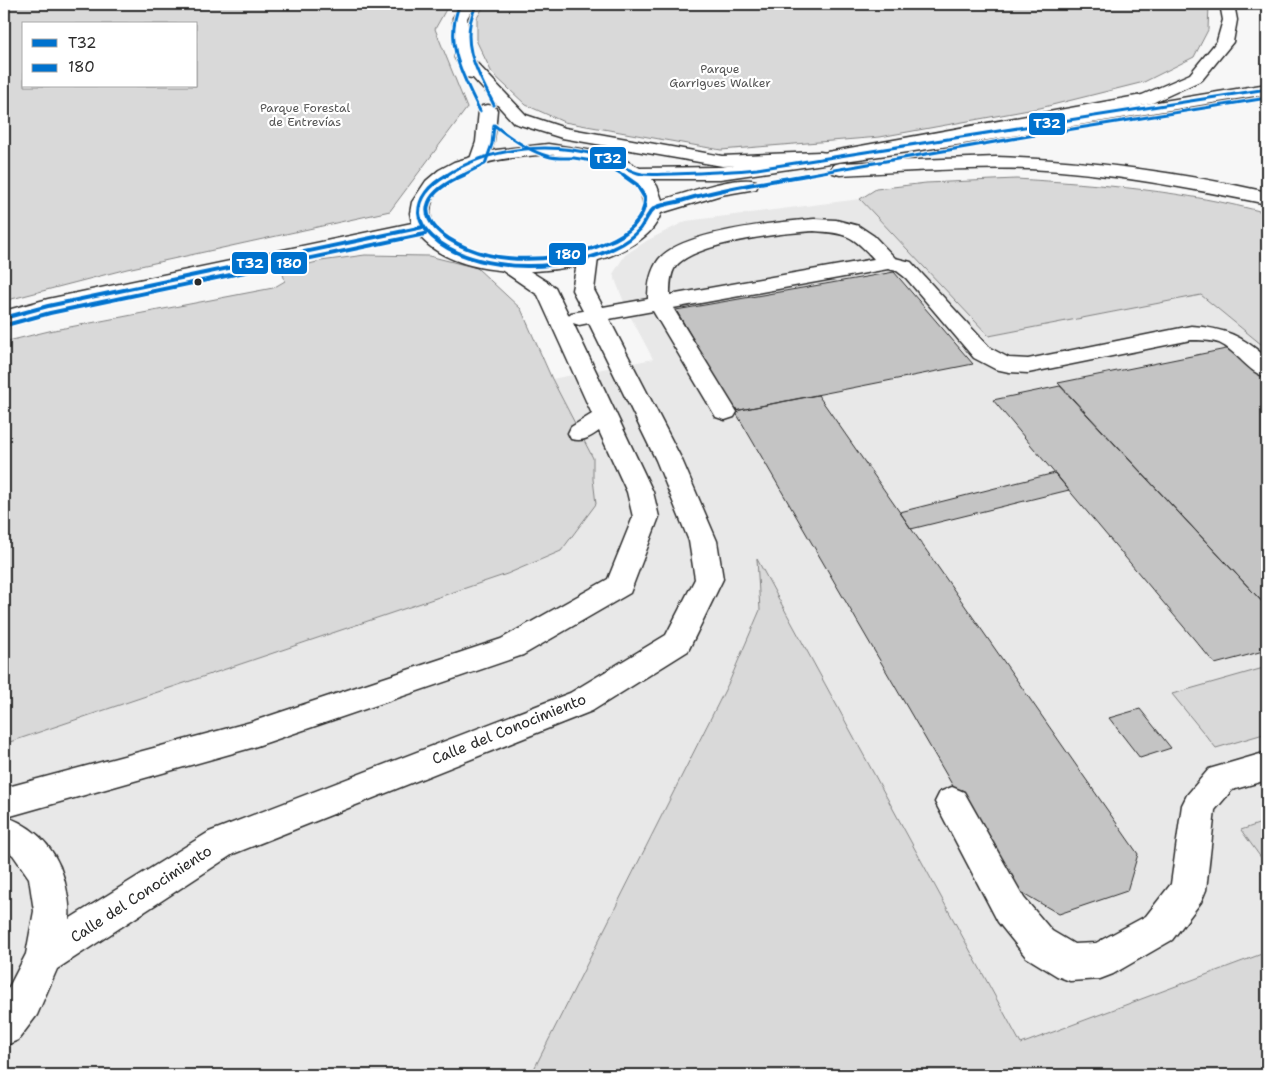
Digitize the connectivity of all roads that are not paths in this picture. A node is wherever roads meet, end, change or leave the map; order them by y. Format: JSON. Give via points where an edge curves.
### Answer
{"nodes":[{"id":1,"x":468,"y":4,"type":"edge"},
{"id":2,"x":1228,"y":4,"type":"edge"},
{"id":3,"x":463,"y":58,"type":"junction"},
{"id":4,"x":1267,"y":89,"type":"edge"},
{"id":5,"x":1267,"y":98,"type":"edge"},
{"id":6,"x":488,"y":110,"type":"junction"},
{"id":7,"x":548,"y":149,"type":"junction"},
{"id":8,"x":479,"y":159,"type":"junction"},
{"id":9,"x":836,"y":163,"type":"junction"},
{"id":10,"x":637,"y":174,"type":"junction"},
{"id":11,"x":1267,"y":198,"type":"edge"},
{"id":12,"x":653,"y":209,"type":"junction"},
{"id":13,"x":423,"y":227,"type":"junction"},
{"id":14,"x":588,"y":258,"type":"junction"},
{"id":15,"x":888,"y":264,"type":"junction"},
{"id":16,"x":507,"y":265,"type":"junction"},
{"id":17,"x":659,"y":304,"type":"junction"},
{"id":18,"x":595,"y":315,"type":"junction"},
{"id":19,"x":4,"y":318,"type":"edge"},
{"id":20,"x":560,"y":321,"type":"junction"},
{"id":21,"x":1267,"y":370,"type":"edge"},
{"id":22,"x":725,"y":412,"type":"dead end"},
{"id":23,"x":1267,"y":766,"type":"edge"},
{"id":24,"x":952,"y":802,"type":"dead end"},
{"id":25,"x":4,"y":803,"type":"edge"},
{"id":26,"x":4,"y":831,"type":"edge"},
{"id":27,"x":44,"y":956,"type":"junction"},
{"id":28,"x":4,"y":1026,"type":"edge"}],
"edges":[{"from":1,"to":3,"type":"main road","via":[[460,18]]},
{"from":2,"to":9,"type":"main road","via":[[1230,20],[1225,42],[1196,77],[1146,99]]},
{"from":3,"to":6,"type":"main road"},
{"from":3,"to":9,"type":"main road","via":[[520,119],[562,133],[722,161]]},
{"from":4,"to":9,"type":"main road"},
{"from":5,"to":9,"type":"main road"},
{"from":6,"to":7,"type":"main road","via":[[510,129]]},
{"from":6,"to":8,"type":"main road","via":[[486,142]]},
{"from":7,"to":8,"type":"main road","via":[[512,151]]},
{"from":7,"to":10,"type":"main road","via":[[582,152],[613,161]]},
{"from":8,"to":13,"type":"main road","via":[[450,171],[429,188],[419,207]]},
{"from":9,"to":10,"type":"main road","via":[[720,172]]},
{"from":9,"to":11,"type":"main road","via":[[1069,166],[1142,174]]},
{"from":9,"to":12,"type":"main road"},
{"from":10,"to":12,"type":"main road","via":[[651,190]]},
{"from":12,"to":14,"type":"main road","via":[[643,228],[621,245]]},
{"from":13,"to":16,"type":"main road","via":[[441,244],[462,254]]},
{"from":13,"to":19,"type":"main road"},
{"from":14,"to":16,"type":"main road","via":[[548,265]]},
{"from":14,"to":18,"type":"main road","name":"Calle del Conocimiento","via":[[583,290]]},
{"from":15,"to":17,"type":"main road"},
{"from":15,"to":17,"type":"main road","via":[[862,236],[851,230],[812,224],[754,232],[704,243],[671,259],[660,274]]},
{"from":15,"to":21,"type":"main road","via":[[904,266],[982,353],[994,362],[1010,367],[1191,332],[1213,333],[1231,339]]},
{"from":16,"to":20,"type":"main road","via":[[547,292]]},
{"from":17,"to":18,"type":"main road"},
{"from":17,"to":22,"type":"main road"},
{"from":18,"to":20,"type":"main road"},
{"from":18,"to":27,"type":"main road","name":"Calle del Conocimiento","via":[[669,460],[703,542],[709,579],[677,643],[581,702],[221,843]]},
{"from":20,"to":25,"type":"main road","via":[[592,425],[640,492],[646,517],[620,586],[512,647],[250,735]]},
{"from":23,"to":24,"type":"main road","via":[[1221,779],[1199,804],[1188,890],[1159,928],[1100,961],[1070,963],[1039,944],[1011,910]]},
{"from":26,"to":27,"type":"main road","via":[[25,844],[46,873],[52,911]]},
{"from":27,"to":28,"type":"main road","via":[[23,1001]]}]}
